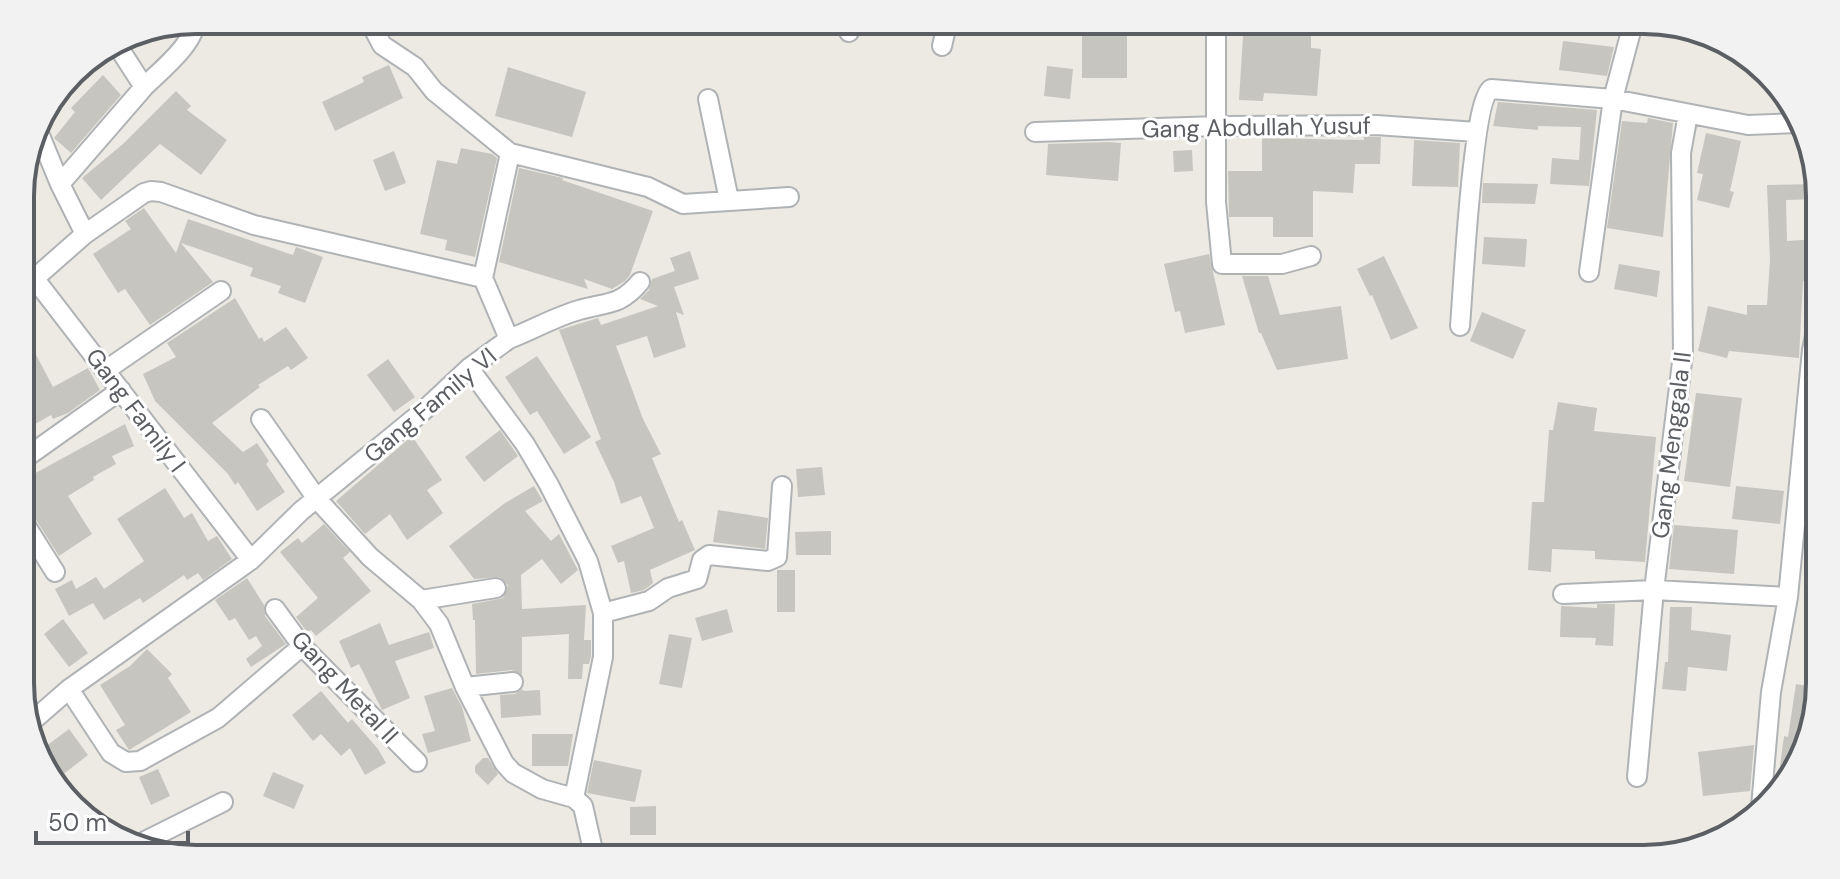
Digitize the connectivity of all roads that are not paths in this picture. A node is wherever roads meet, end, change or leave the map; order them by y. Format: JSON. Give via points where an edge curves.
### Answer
{"nodes":[{"id":1,"x":192,"y":34,"type":"edge"},
{"id":2,"x":376,"y":34,"type":"edge"},
{"id":3,"x":945,"y":34,"type":"edge"},
{"id":4,"x":1216,"y":34,"type":"edge"},
{"id":5,"x":1630,"y":34,"type":"edge"},
{"id":6,"x":942,"y":46,"type":"dead end"},
{"id":7,"x":122,"y":52,"type":"edge"},
{"id":8,"x":144,"y":87,"type":"junction"},
{"id":9,"x":708,"y":99,"type":"dead end"},
{"id":10,"x":1613,"y":99,"type":"junction"},
{"id":11,"x":1688,"y":114,"type":"junction"},
{"id":12,"x":1788,"y":123,"type":"edge"},
{"id":13,"x":1218,"y":126,"type":"junction"},
{"id":14,"x":1035,"y":132,"type":"dead end"},
{"id":15,"x":1477,"y":132,"type":"junction"},
{"id":16,"x":43,"y":143,"type":"edge"},
{"id":17,"x":510,"y":153,"type":"junction"},
{"id":18,"x":60,"y":184,"type":"junction"},
{"id":19,"x":789,"y":197,"type":"dead end"},
{"id":20,"x":729,"y":200,"type":"junction"},
{"id":21,"x":85,"y":234,"type":"junction"},
{"id":22,"x":1311,"y":256,"type":"dead end"},
{"id":23,"x":1589,"y":272,"type":"dead end"},
{"id":24,"x":35,"y":278,"type":"joint"},
{"id":25,"x":483,"y":278,"type":"junction"},
{"id":26,"x":640,"y":282,"type":"dead end"},
{"id":27,"x":221,"y":291,"type":"dead end"},
{"id":28,"x":1460,"y":326,"type":"dead end"},
{"id":29,"x":509,"y":339,"type":"junction"},
{"id":30,"x":469,"y":368,"type":"junction"},
{"id":31,"x":106,"y":370,"type":"junction"},
{"id":32,"x":121,"y":390,"type":"junction"},
{"id":33,"x":1806,"y":412,"type":"edge"},
{"id":34,"x":261,"y":419,"type":"dead end"},
{"id":35,"x":34,"y":452,"type":"edge"},
{"id":36,"x":782,"y":486,"type":"dead end"},
{"id":37,"x":317,"y":499,"type":"junction"},
{"id":38,"x":34,"y":539,"type":"edge"},
{"id":39,"x":251,"y":560,"type":"junction"},
{"id":40,"x":55,"y":572,"type":"dead end"},
{"id":41,"x":496,"y":588,"type":"dead end"},
{"id":42,"x":1654,"y":590,"type":"junction"},
{"id":43,"x":1563,"y":594,"type":"dead end"},
{"id":44,"x":1788,"y":597,"type":"junction"},
{"id":45,"x":421,"y":600,"type":"junction"},
{"id":46,"x":275,"y":609,"type":"dead end"},
{"id":47,"x":603,"y":613,"type":"junction"},
{"id":48,"x":302,"y":646,"type":"junction"},
{"id":49,"x":513,"y":682,"type":"dead end"},
{"id":50,"x":465,"y":687,"type":"junction"},
{"id":51,"x":69,"y":689,"type":"junction"},
{"id":52,"x":38,"y":716,"type":"edge"},
{"id":53,"x":417,"y":762,"type":"dead end"},
{"id":54,"x":1637,"y":777,"type":"dead end"},
{"id":55,"x":1762,"y":792,"type":"edge"},
{"id":56,"x":574,"y":798,"type":"junction"},
{"id":57,"x":223,"y":802,"type":"dead end"},
{"id":58,"x":151,"y":838,"type":"edge"},
{"id":59,"x":592,"y":845,"type":"edge"}],
"edges":[{"from":1,"to":8,"type":"street"},
{"from":2,"to":17,"type":"street","via":[[382,45],[415,67],[434,91]]},
{"from":3,"to":6,"type":"street"},
{"from":4,"to":13,"type":"street"},
{"from":5,"to":10,"type":"street"},
{"from":7,"to":8,"type":"street"},
{"from":8,"to":18,"type":"street"},
{"from":9,"to":20,"type":"street"},
{"from":10,"to":11,"type":"street"},
{"from":10,"to":15,"type":"street","via":[[1491,89]]},
{"from":10,"to":23,"type":"street"},
{"from":11,"to":12,"type":"street","via":[[1748,125]]},
{"from":11,"to":42,"type":"street","name":"Gang Menggala II","via":[[1681,153],[1683,354]]},
{"from":13,"to":14,"type":"street","name":"Gang Abdullah Yusuf"},
{"from":13,"to":15,"type":"street","name":"Gang Abdullah Yusuf","via":[[1376,125]]},
{"from":13,"to":22,"type":"street","via":[[1216,202],[1222,264],[1282,264]]},
{"from":15,"to":28,"type":"street"},
{"from":16,"to":18,"type":"street"},
{"from":17,"to":20,"type":"street","via":[[648,187],[683,204]]},
{"from":17,"to":25,"type":"street"},
{"from":18,"to":21,"type":"street"},
{"from":19,"to":20,"type":"street"},
{"from":21,"to":24,"type":"street"},
{"from":21,"to":25,"type":"street","via":[[144,193],[161,192],[254,225]]},
{"from":24,"to":31,"type":"street","name":"Gang Family I"},
{"from":25,"to":29,"type":"street","name":"Gang Family VI"},
{"from":26,"to":29,"type":"street","via":[[616,303],[579,310]]},
{"from":27,"to":31,"type":"street"},
{"from":29,"to":30,"type":"street","name":"Gang Family VI"},
{"from":30,"to":37,"type":"street","name":"Gang Family VI"},
{"from":30,"to":47,"type":"street","via":[[548,483],[588,561]]},
{"from":31,"to":32,"type":"street","name":"Gang Family I"},
{"from":32,"to":35,"type":"street"},
{"from":32,"to":39,"type":"street","name":"Gang Family I"},
{"from":33,"to":44,"type":"street"},
{"from":34,"to":37,"type":"street"},
{"from":36,"to":47,"type":"street","via":[[777,557],[768,561],[709,555],[702,560],[697,579],[649,601]]},
{"from":37,"to":39,"type":"street","name":"Gang Family VI"},
{"from":37,"to":45,"type":"street","via":[[370,557]]},
{"from":38,"to":40,"type":"street"},
{"from":39,"to":51,"type":"street","name":"Gang Family VI"},
{"from":41,"to":45,"type":"street"},
{"from":42,"to":43,"type":"street"},
{"from":42,"to":44,"type":"street"},
{"from":42,"to":54,"type":"street","name":"Gang Menggala II"},
{"from":44,"to":55,"type":"street","via":[[1771,692]]},
{"from":45,"to":50,"type":"street","via":[[439,624]]},
{"from":46,"to":48,"type":"street","name":"Gang Metal II"},
{"from":47,"to":56,"type":"street","via":[[603,657]]},
{"from":48,"to":51,"type":"street","via":[[218,718],[140,761],[126,762],[111,753]]},
{"from":48,"to":53,"type":"street","name":"Gang Metal II"},
{"from":49,"to":50,"type":"street"},
{"from":50,"to":56,"type":"street","via":[[513,773]]},
{"from":51,"to":52,"type":"street","name":"Gang Family VI"},
{"from":56,"to":59,"type":"street","via":[[586,812]]},
{"from":57,"to":58,"type":"street"}]}
